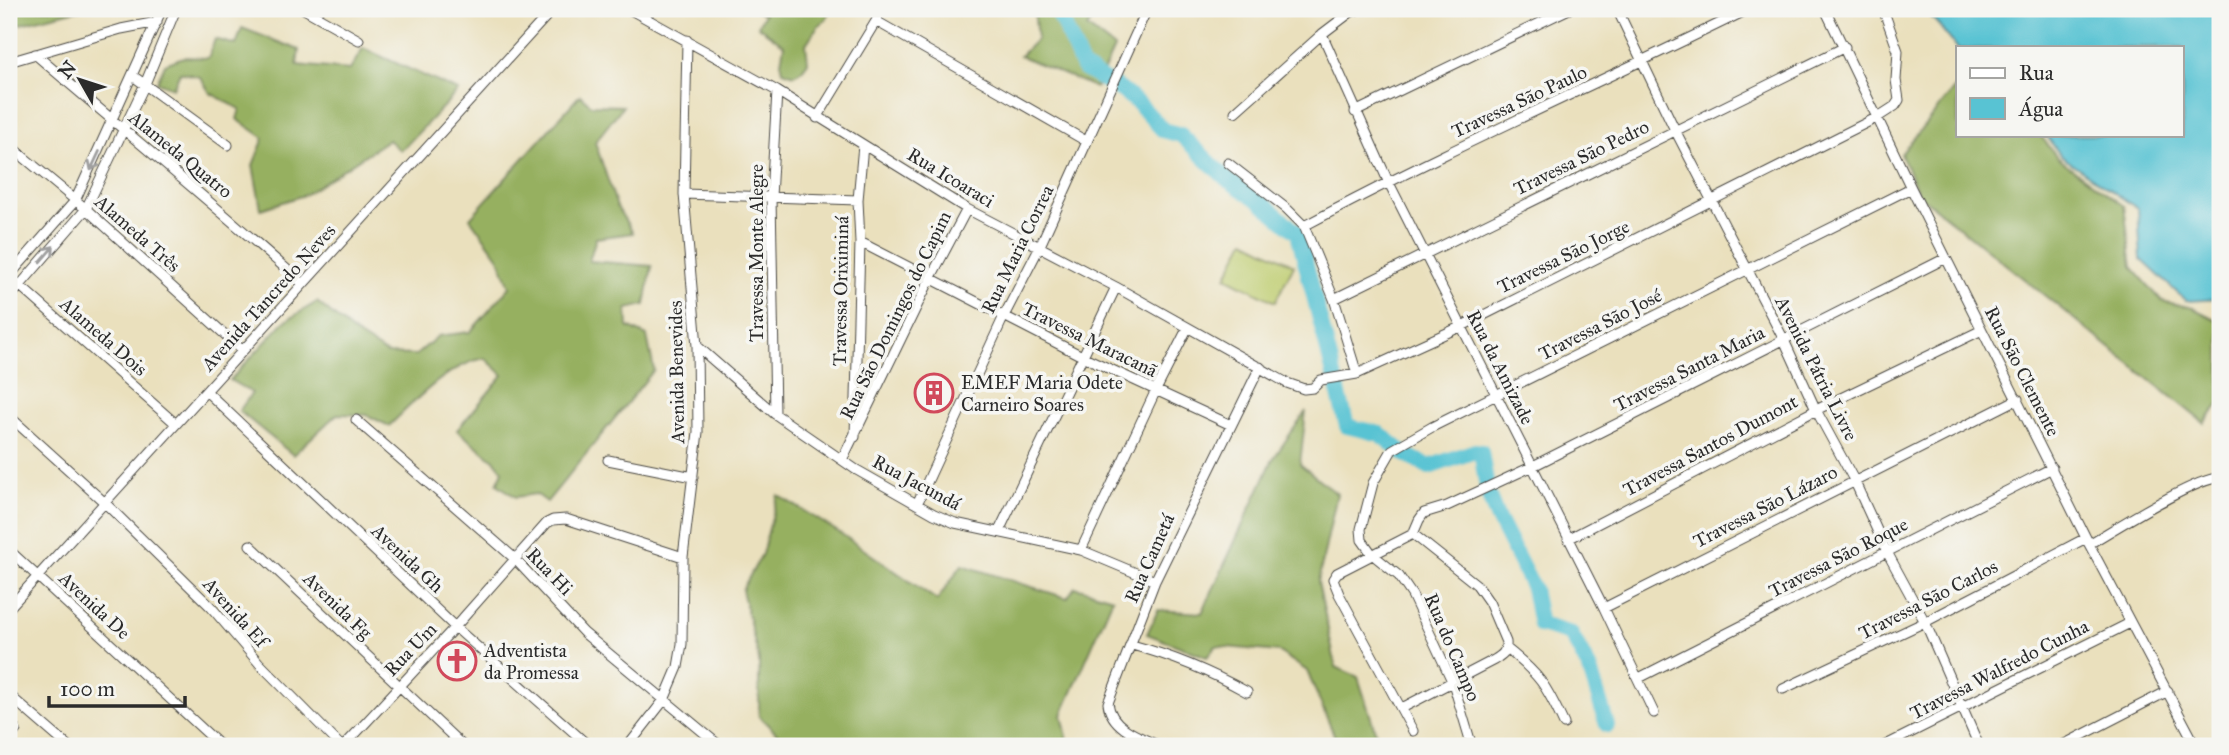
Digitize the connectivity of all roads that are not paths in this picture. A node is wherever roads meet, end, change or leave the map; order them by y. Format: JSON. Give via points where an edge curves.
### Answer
{"nodes":[{"id":1,"x":162,"y":9,"type":"edge"},
{"id":2,"x":176,"y":9,"type":"edge"},
{"id":3,"x":304,"y":9,"type":"edge"},
{"id":4,"x":553,"y":9,"type":"edge"},
{"id":5,"x":629,"y":9,"type":"edge"},
{"id":6,"x":881,"y":9,"type":"edge"},
{"id":7,"x":1147,"y":9,"type":"edge"},
{"id":8,"x":1359,"y":9,"type":"edge"},
{"id":9,"x":1569,"y":9,"type":"edge"},
{"id":10,"x":1617,"y":9,"type":"edge"},
{"id":11,"x":1749,"y":9,"type":"edge"},
{"id":12,"x":1825,"y":9,"type":"edge"},
{"id":13,"x":1883,"y":9,"type":"edge"},
{"id":14,"x":876,"y":21,"type":"junction"},
{"id":15,"x":157,"y":22,"type":"junction"},
{"id":16,"x":1322,"y":34,"type":"junction"},
{"id":17,"x":359,"y":40,"type":"dead end"},
{"id":18,"x":687,"y":40,"type":"junction"},
{"id":19,"x":146,"y":47,"type":"junction"},
{"id":20,"x":1845,"y":47,"type":"junction"},
{"id":21,"x":158,"y":53,"type":"junction"},
{"id":22,"x":34,"y":54,"type":"junction"},
{"id":23,"x":9,"y":62,"type":"edge"},
{"id":24,"x":1642,"y":62,"type":"junction"},
{"id":25,"x":133,"y":76,"type":"junction"},
{"id":26,"x":145,"y":84,"type":"junction"},
{"id":27,"x":777,"y":92,"type":"junction"},
{"id":28,"x":1235,"y":112,"type":"dead end"},
{"id":29,"x":1355,"y":112,"type":"junction"},
{"id":30,"x":1878,"y":117,"type":"junction"},
{"id":31,"x":817,"y":118,"type":"junction"},
{"id":32,"x":113,"y":121,"type":"junction"},
{"id":33,"x":1675,"y":130,"type":"junction"},
{"id":34,"x":123,"y":131,"type":"junction"},
{"id":35,"x":1086,"y":141,"type":"junction"},
{"id":36,"x":9,"y":145,"type":"edge"},
{"id":37,"x":228,"y":145,"type":"dead end"},
{"id":38,"x":863,"y":145,"type":"junction"},
{"id":39,"x":1228,"y":163,"type":"dead end"},
{"id":40,"x":1388,"y":181,"type":"junction"},
{"id":41,"x":1911,"y":188,"type":"junction"},
{"id":42,"x":684,"y":194,"type":"junction"},
{"id":43,"x":771,"y":197,"type":"junction"},
{"id":44,"x":858,"y":200,"type":"junction"},
{"id":45,"x":75,"y":201,"type":"junction"},
{"id":46,"x":1713,"y":202,"type":"junction"},
{"id":47,"x":86,"y":209,"type":"junction"},
{"id":48,"x":967,"y":209,"type":"junction"},
{"id":49,"x":1304,"y":226,"type":"junction"},
{"id":50,"x":860,"y":242,"type":"junction"},
{"id":51,"x":1039,"y":248,"type":"junction"},
{"id":52,"x":1425,"y":254,"type":"junction"},
{"id":53,"x":1946,"y":258,"type":"junction"},
{"id":54,"x":1747,"y":269,"type":"junction"},
{"id":55,"x":9,"y":276,"type":"edge"},
{"id":56,"x":930,"y":279,"type":"junction"},
{"id":57,"x":303,"y":284,"type":"junction"},
{"id":58,"x":20,"y":286,"type":"junction"},
{"id":59,"x":1116,"y":287,"type":"junction"},
{"id":60,"x":9,"y":298,"type":"edge"},
{"id":61,"x":1334,"y":299,"type":"junction"},
{"id":62,"x":1004,"y":316,"type":"junction"},
{"id":63,"x":1460,"y":327,"type":"junction"},
{"id":64,"x":1187,"y":329,"type":"junction"},
{"id":65,"x":1982,"y":330,"type":"junction"},
{"id":66,"x":1784,"y":340,"type":"junction"},
{"id":67,"x":697,"y":345,"type":"junction"},
{"id":68,"x":242,"y":349,"type":"junction"},
{"id":69,"x":1082,"y":356,"type":"junction"},
{"id":70,"x":1260,"y":367,"type":"junction"},
{"id":71,"x":1357,"y":373,"type":"junction"},
{"id":72,"x":1156,"y":390,"type":"junction"},
{"id":73,"x":206,"y":391,"type":"junction"},
{"id":74,"x":1496,"y":396,"type":"junction"},
{"id":75,"x":2018,"y":399,"type":"junction"},
{"id":76,"x":1816,"y":410,"type":"junction"},
{"id":77,"x":775,"y":414,"type":"junction"},
{"id":78,"x":9,"y":416,"type":"edge"},
{"id":79,"x":356,"y":420,"type":"dead end"},
{"id":80,"x":175,"y":423,"type":"junction"},
{"id":81,"x":1231,"y":425,"type":"junction"},
{"id":82,"x":855,"y":438,"type":"junction"},
{"id":83,"x":608,"y":460,"type":"dead end"},
{"id":84,"x":842,"y":460,"type":"junction"},
{"id":85,"x":1531,"y":467,"type":"junction"},
{"id":86,"x":2052,"y":468,"type":"junction"},
{"id":87,"x":693,"y":477,"type":"junction"},
{"id":88,"x":2220,"y":478,"type":"edge"},
{"id":89,"x":1854,"y":480,"type":"junction"},
{"id":90,"x":104,"y":502,"type":"junction"},
{"id":91,"x":917,"y":504,"type":"junction"},
{"id":92,"x":999,"y":531,"type":"junction"},
{"id":93,"x":1413,"y":534,"type":"junction"},
{"id":94,"x":1568,"y":539,"type":"junction"},
{"id":95,"x":1362,"y":540,"type":"joint"},
{"id":96,"x":2088,"y":541,"type":"junction"},
{"id":97,"x":250,"y":545,"type":"dead end"},
{"id":98,"x":9,"y":550,"type":"edge"},
{"id":99,"x":1081,"y":550,"type":"junction"},
{"id":100,"x":1887,"y":552,"type":"junction"},
{"id":101,"x":1371,"y":554,"type":"junction"},
{"id":102,"x":683,"y":557,"type":"junction"},
{"id":103,"x":514,"y":558,"type":"junction"},
{"id":104,"x":37,"y":576,"type":"junction"},
{"id":105,"x":1155,"y":581,"type":"junction"},
{"id":106,"x":9,"y":608,"type":"edge"},
{"id":107,"x":1604,"y":608,"type":"junction"},
{"id":108,"x":1925,"y":622,"type":"junction"},
{"id":109,"x":2130,"y":623,"type":"junction"},
{"id":110,"x":455,"y":627,"type":"junction"},
{"id":111,"x":1132,"y":645,"type":"junction"},
{"id":112,"x":1506,"y":648,"type":"junction"},
{"id":113,"x":1639,"y":678,"type":"junction"},
{"id":114,"x":1453,"y":683,"type":"junction"},
{"id":115,"x":398,"y":687,"type":"junction"},
{"id":116,"x":1783,"y":689,"type":"dead end"},
{"id":117,"x":1247,"y":691,"type":"dead end"},
{"id":118,"x":2168,"y":691,"type":"junction"},
{"id":119,"x":9,"y":695,"type":"edge"},
{"id":120,"x":664,"y":700,"type":"junction"},
{"id":121,"x":1402,"y":708,"type":"junction"},
{"id":122,"x":1962,"y":708,"type":"junction"},
{"id":123,"x":1654,"y":713,"type":"dead end"},
{"id":124,"x":1564,"y":724,"type":"dead end"},
{"id":125,"x":16,"y":730,"type":"dead end"},
{"id":126,"x":1413,"y":731,"type":"dead end"},
{"id":127,"x":9,"y":738,"type":"edge"},
{"id":128,"x":1471,"y":743,"type":"dead end"},
{"id":129,"x":68,"y":746,"type":"edge"},
{"id":130,"x":221,"y":746,"type":"edge"},
{"id":131,"x":343,"y":746,"type":"edge"},
{"id":132,"x":463,"y":746,"type":"edge"},
{"id":133,"x":589,"y":746,"type":"edge"},
{"id":134,"x":628,"y":746,"type":"edge"},
{"id":135,"x":720,"y":746,"type":"edge"},
{"id":136,"x":1160,"y":746,"type":"edge"},
{"id":137,"x":1752,"y":746,"type":"edge"},
{"id":138,"x":1814,"y":746,"type":"edge"},
{"id":139,"x":1884,"y":746,"type":"edge"},
{"id":140,"x":1979,"y":746,"type":"edge"},
{"id":141,"x":2061,"y":746,"type":"edge"},
{"id":142,"x":2196,"y":746,"type":"edge"}],
"edges":[{"from":1,"to":15,"type":"street"},
{"from":2,"to":21,"type":"street"},
{"from":3,"to":17,"type":"street"},
{"from":4,"to":57,"type":"street","name":"Avenida Tancredo Neves"},
{"from":5,"to":18,"type":"street","name":"Rua Icoaraci"},
{"from":6,"to":14,"type":"street"},
{"from":7,"to":35,"type":"street","name":"Rua Maria Correa"},
{"from":8,"to":16,"type":"street"},
{"from":9,"to":29,"type":"street"},
{"from":10,"to":24,"type":"street","name":"Avenida Pátria Livre"},
{"from":11,"to":24,"type":"street","name":"Travessa São Paulo"},
{"from":12,"to":20,"type":"street","name":"Rua São Clemente"},
{"from":13,"to":30,"type":"street","via":[[1898,51],[1899,100]]},
{"from":14,"to":31,"type":"street"},
{"from":14,"to":35,"type":"street"},
{"from":15,"to":19,"type":"street"},
{"from":15,"to":22,"type":"street"},
{"from":16,"to":28,"type":"street"},
{"from":16,"to":29,"type":"street","name":"Rua da Amizade"},
{"from":18,"to":27,"type":"street","name":"Rua Icoaraci"},
{"from":18,"to":42,"type":"street","name":"Avenida Benevides"},
{"from":19,"to":21,"type":"street"},
{"from":19,"to":25,"type":"street"},
{"from":20,"to":30,"type":"street","name":"Rua São Clemente"},
{"from":20,"to":33,"type":"street","name":"Travessa São Pedro"},
{"from":21,"to":26,"type":"street"},
{"from":22,"to":23,"type":"street"},
{"from":22,"to":32,"type":"street","name":"Alameda Quatro"},
{"from":24,"to":33,"type":"street","name":"Avenida Pátria Livre"},
{"from":24,"to":40,"type":"street","name":"Travessa São Paulo"},
{"from":25,"to":26,"type":"street"},
{"from":25,"to":32,"type":"street"},
{"from":26,"to":34,"type":"street"},
{"from":26,"to":37,"type":"street"},
{"from":27,"to":31,"type":"street","name":"Rua Icoaraci"},
{"from":27,"to":43,"type":"street","name":"Travessa Monte Alegre"},
{"from":29,"to":40,"type":"street","name":"Rua da Amizade"},
{"from":30,"to":41,"type":"street","name":"Rua São Clemente"},
{"from":30,"to":46,"type":"street","name":"Travessa São Jorge"},
{"from":31,"to":38,"type":"street","name":"Rua Icoaraci"},
{"from":32,"to":34,"type":"street","name":"Alameda Quatro"},
{"from":32,"to":45,"type":"street","one_way":true},
{"from":33,"to":46,"type":"street","name":"Avenida Pátria Livre"},
{"from":33,"to":52,"type":"street","name":"Travessa São Pedro"},
{"from":34,"to":47,"type":"street"},
{"from":34,"to":57,"type":"street","name":"Alameda Quatro","via":[[224,212]]},
{"from":35,"to":51,"type":"street","name":"Rua Maria Correa"},
{"from":36,"to":45,"type":"street","name":"Alameda Três"},
{"from":38,"to":44,"type":"street","name":"Travessa Oriximiná"},
{"from":38,"to":48,"type":"street","name":"Rua Icoaraci"},
{"from":39,"to":49,"type":"street"},
{"from":40,"to":49,"type":"street","name":"Travessa São Paulo"},
{"from":40,"to":52,"type":"street","name":"Rua da Amizade"},
{"from":41,"to":53,"type":"street","name":"Rua São Clemente"},
{"from":41,"to":54,"type":"street","name":"Travessa São José"},
{"from":42,"to":43,"type":"street"},
{"from":42,"to":67,"type":"street","name":"Avenida Benevides"},
{"from":43,"to":44,"type":"street"},
{"from":43,"to":77,"type":"street","name":"Travessa Monte Alegre"},
{"from":44,"to":50,"type":"street","name":"Travessa Oriximiná"},
{"from":45,"to":47,"type":"street","name":"Alameda Três"},
{"from":45,"to":55,"type":"street"},
{"from":46,"to":54,"type":"street","name":"Avenida Pátria Livre"},
{"from":46,"to":63,"type":"street","name":"Travessa São Jorge"},
{"from":58,"to":47,"type":"street","one_way":true},
{"from":47,"to":68,"type":"street","name":"Alameda Três"},
{"from":48,"to":51,"type":"street","name":"Rua Icoaraci"},
{"from":48,"to":56,"type":"street","name":"Rua São Domingos do Capim"},
{"from":49,"to":61,"type":"street"},
{"from":50,"to":56,"type":"street","name":"Travessa Maracanã"},
{"from":50,"to":82,"type":"street","name":"Travessa Oriximiná"},
{"from":51,"to":59,"type":"street","name":"Rua Icoaraci"},
{"from":51,"to":62,"type":"street","name":"Rua Maria Correa"},
{"from":52,"to":61,"type":"street","name":"Travessa São Pedro"},
{"from":52,"to":63,"type":"street","name":"Rua da Amizade"},
{"from":53,"to":65,"type":"street","name":"Rua São Clemente"},
{"from":53,"to":66,"type":"street","name":"Travessa Santa Maria"},
{"from":54,"to":66,"type":"street","name":"Avenida Pátria Livre"},
{"from":54,"to":74,"type":"street","name":"Travessa São José"},
{"from":55,"to":58,"type":"street","name":"Alameda Dois"},
{"from":56,"to":62,"type":"street","name":"Travessa Maracanã"},
{"from":56,"to":82,"type":"street","name":"Rua São Domingos do Capim"},
{"from":57,"to":68,"type":"street","name":"Avenida Tancredo Neves"},
{"from":58,"to":60,"type":"street"},
{"from":58,"to":80,"type":"street","name":"Alameda Dois"},
{"from":59,"to":64,"type":"street","name":"Rua Icoaraci"},
{"from":59,"to":69,"type":"street"},
{"from":61,"to":71,"type":"street"},
{"from":62,"to":69,"type":"street","name":"Travessa Maracanã"},
{"from":62,"to":91,"type":"street","name":"Rua Maria Correa"},
{"from":63,"to":71,"type":"street","name":"Travessa São Jorge"},
{"from":63,"to":74,"type":"street","name":"Rua da Amizade"},
{"from":64,"to":70,"type":"street","name":"Rua Icoaraci"},
{"from":64,"to":72,"type":"street"},
{"from":65,"to":75,"type":"street","name":"Rua São Clemente"},
{"from":65,"to":76,"type":"street","name":"Travessa Santos Dumont"},
{"from":66,"to":76,"type":"street","name":"Avenida Pátria Livre"},
{"from":66,"to":85,"type":"street","name":"Travessa Santa Maria"},
{"from":67,"to":77,"type":"street","name":"Rua Jacundá"},
{"from":67,"to":87,"type":"street","name":"Avenida Benevides","via":[[698,432]]},
{"from":68,"to":73,"type":"street","name":"Avenida Tancredo Neves"},
{"from":69,"to":72,"type":"street","name":"Travessa Maracanã"},
{"from":69,"to":92,"type":"street"},
{"from":70,"to":71,"type":"street","name":"Travessa São Jorge","via":[[1304,389],[1321,380]]},
{"from":70,"to":81,"type":"street","name":"Rua Cametá"},
{"from":72,"to":81,"type":"street","name":"Travessa Maracanã"},
{"from":72,"to":99,"type":"street"},
{"from":73,"to":80,"type":"street","name":"Avenida Tancredo Neves"},
{"from":73,"to":110,"type":"street","name":"Avenida Gh"},
{"from":74,"to":85,"type":"street","name":"Rua da Amizade"},
{"from":74,"to":95,"type":"street","name":"Travessa São José","via":[[1392,450],[1373,483]]},
{"from":75,"to":86,"type":"street","name":"Rua São Clemente"},
{"from":75,"to":89,"type":"street","name":"Travessa São Lázaro"},
{"from":76,"to":89,"type":"street","name":"Avenida Pátria Livre"},
{"from":76,"to":94,"type":"street","name":"Travessa Santos Dumont"},
{"from":77,"to":84,"type":"street","name":"Rua Jacundá"},
{"from":78,"to":90,"type":"street","name":"Avenida Ef"},
{"from":79,"to":103,"type":"street","name":"Rua Hi"},
{"from":80,"to":90,"type":"street","name":"Avenida Tancredo Neves"},
{"from":81,"to":105,"type":"street","name":"Rua Cametá"},
{"from":82,"to":84,"type":"street","name":"Rua São Domingos do Capim"},
{"from":83,"to":87,"type":"street"},
{"from":84,"to":91,"type":"street","name":"Rua Jacundá"},
{"from":85,"to":93,"type":"street","name":"Travessa Santa Maria","via":[[1424,513]]},
{"from":85,"to":94,"type":"street","name":"Rua da Amizade"},
{"from":86,"to":96,"type":"street","name":"Rua São Clemente"},
{"from":86,"to":100,"type":"street","name":"Travessa São Roque"},
{"from":87,"to":102,"type":"street","name":"Avenida Benevides"},
{"from":88,"to":96,"type":"street","name":"Travessa São Carlos","via":[[2182,491]]},
{"from":89,"to":100,"type":"street","name":"Avenida Pátria Livre"},
{"from":89,"to":107,"type":"street","name":"Travessa São Lázaro"},
{"from":90,"to":104,"type":"street","name":"Avenida Tancredo Neves"},
{"from":90,"to":131,"type":"street","name":"Avenida Ef"},
{"from":91,"to":92,"type":"street","name":"Rua Jacundá","via":[[955,523]]},
{"from":92,"to":99,"type":"street","name":"Rua Jacundá"},
{"from":93,"to":101,"type":"street"},
{"from":93,"to":112,"type":"street","via":[[1477,585],[1489,602]]},
{"from":94,"to":107,"type":"street","name":"Rua da Amizade"},
{"from":95,"to":101,"type":"street","name":"Rua do Campo"},
{"from":96,"to":108,"type":"street","name":"Travessa São Carlos"},
{"from":96,"to":109,"type":"street","name":"Rua São Clemente"},
{"from":97,"to":115,"type":"street","name":"Avenida Fg"},
{"from":98,"to":104,"type":"street","name":"Avenida De"},
{"from":99,"to":105,"type":"street","name":"Rua Jacundá"},
{"from":100,"to":108,"type":"street","name":"Avenida Pátria Livre"},
{"from":100,"to":113,"type":"street","name":"Travessa São Roque"},
{"from":101,"to":114,"type":"street","name":"Rua do Campo","via":[[1399,576],[1412,595]]},
{"from":101,"to":121,"type":"street","via":[[1334,579]]},
{"from":102,"to":103,"type":"street","name":"Rua Um","via":[[559,519],[547,523]]},
{"from":102,"to":120,"type":"street","name":"Avenida Benevides","via":[[682,644]]},
{"from":103,"to":110,"type":"street","name":"Rua Um"},
{"from":103,"to":120,"type":"street","name":"Rua Hi","via":[[584,633]]},
{"from":104,"to":106,"type":"street","name":"Avenida Tancredo Neves"},
{"from":104,"to":130,"type":"street","name":"Avenida De"},
{"from":105,"to":111,"type":"street","name":"Rua Cametá"},
{"from":107,"to":113,"type":"street","name":"Rua da Amizade"},
{"from":108,"to":116,"type":"street","name":"Travessa São Carlos"},
{"from":108,"to":122,"type":"street","name":"Avenida Pátria Livre"},
{"from":109,"to":118,"type":"street","name":"Rua São Clemente"},
{"from":109,"to":122,"type":"street","name":"Travessa Walfredo Cunha"},
{"from":110,"to":115,"type":"street","name":"Rua Um"},
{"from":110,"to":133,"type":"street","name":"Avenida Gh"},
{"from":111,"to":117,"type":"street","via":[[1167,654]]},
{"from":111,"to":136,"type":"street","name":"Rua Cametá","via":[[1108,703],[1109,711],[1120,726]]},
{"from":112,"to":114,"type":"street","via":[[1502,655]]},
{"from":112,"to":124,"type":"street","via":[[1538,675]]},
{"from":113,"to":123,"type":"street","name":"Rua da Amizade"},
{"from":114,"to":121,"type":"street"},
{"from":114,"to":128,"type":"street","name":"Rua do Campo"},
{"from":115,"to":131,"type":"street","name":"Rua Um"},
{"from":115,"to":132,"type":"street","name":"Avenida Fg"},
{"from":118,"to":141,"type":"street"},
{"from":118,"to":142,"type":"street","name":"Rua São Clemente"},
{"from":119,"to":129,"type":"street"},
{"from":120,"to":134,"type":"street","name":"Avenida Benevides"},
{"from":120,"to":135,"type":"street","name":"Rua Hi"},
{"from":121,"to":126,"type":"street"},
{"from":122,"to":139,"type":"street","name":"Travessa Walfredo Cunha"},
{"from":122,"to":140,"type":"street","name":"Avenida Pátria Livre"},
{"from":125,"to":127,"type":"street"},
{"from":137,"to":138,"type":"street"}]}
